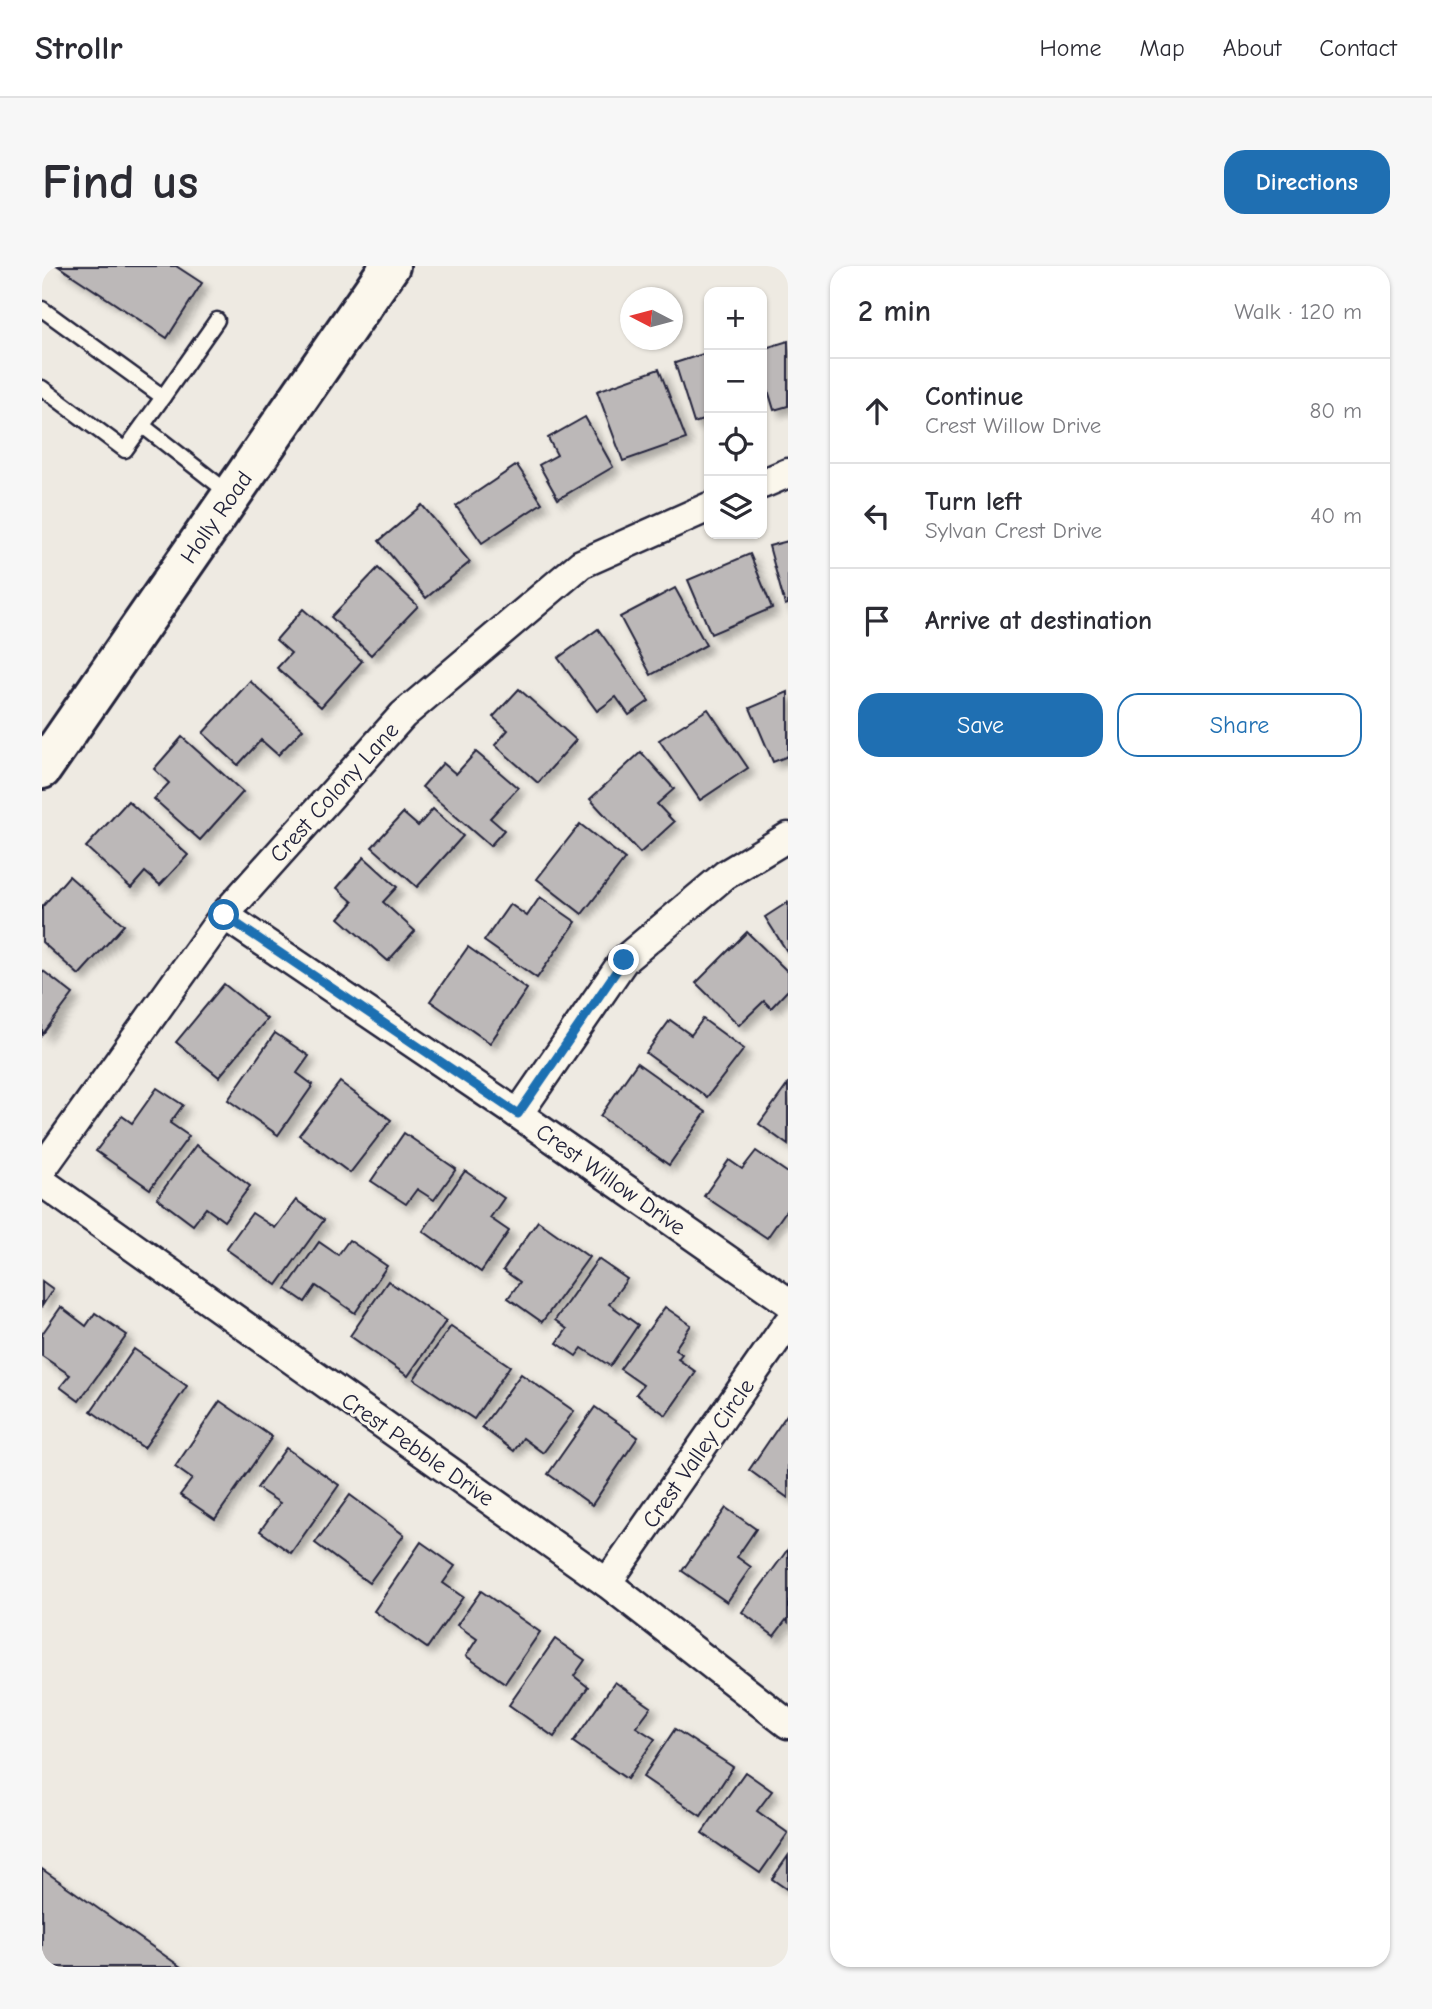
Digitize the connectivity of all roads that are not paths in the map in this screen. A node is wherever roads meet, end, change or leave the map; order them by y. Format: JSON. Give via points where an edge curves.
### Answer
{"nodes":[{"id":1,"x":390,"y":266,"type":"edge"},
{"id":2,"x":42,"y":309,"type":"edge"},
{"id":3,"x":217,"y":320,"type":"dead end"},
{"id":4,"x":42,"y":388,"type":"edge"},
{"id":5,"x":163,"y":397,"type":"junction"},
{"id":6,"x":143,"y":426,"type":"junction"},
{"id":7,"x":788,"y":473,"type":"edge"},
{"id":8,"x":767,"y":482,"type":"edge"},
{"id":9,"x":231,"y":495,"type":"junction"},
{"id":10,"x":704,"y":510,"type":"edge"},
{"id":11,"x":42,"y":769,"type":"edge"},
{"id":12,"x":788,"y":837,"type":"edge"},
{"id":13,"x":224,"y":915,"type":"junction"},
{"id":14,"x":518,"y":1114,"type":"junction"},
{"id":15,"x":42,"y":1169,"type":"edge"},
{"id":16,"x":42,"y":1182,"type":"edge"},
{"id":17,"x":788,"y":1302,"type":"edge"},
{"id":18,"x":788,"y":1323,"type":"edge"},
{"id":19,"x":607,"y":1583,"type":"junction"},
{"id":20,"x":788,"y":1724,"type":"edge"}],
"edges":[{"from":1,"to":9,"type":"main road","name":"Holly Road"},
{"from":2,"to":5,"type":"lane"},
{"from":3,"to":5,"type":"lane"},
{"from":4,"to":6,"type":"lane","via":[[125,450]]},
{"from":5,"to":6,"type":"lane"},
{"from":6,"to":9,"type":"lane"},
{"from":7,"to":8,"type":"street"},
{"from":9,"to":11,"type":"main road","name":"Holly Road"},
{"from":10,"to":13,"type":"street","name":"Crest Colony Lane","via":[[581,564],[403,715]]},
{"from":12,"to":14,"type":"street","via":[[725,875],[624,960]]},
{"from":13,"to":14,"type":"street","name":"Crest Willow Drive"},
{"from":13,"to":15,"type":"street","name":"Crest Colony Lane"},
{"from":14,"to":17,"type":"street","name":"Crest Willow Drive"},
{"from":16,"to":19,"type":"street","name":"Crest Pebble Drive"},
{"from":18,"to":19,"type":"street","name":"Crest Valley Circle"},
{"from":19,"to":20,"type":"street","name":"Crest Pebble Drive"}]}
